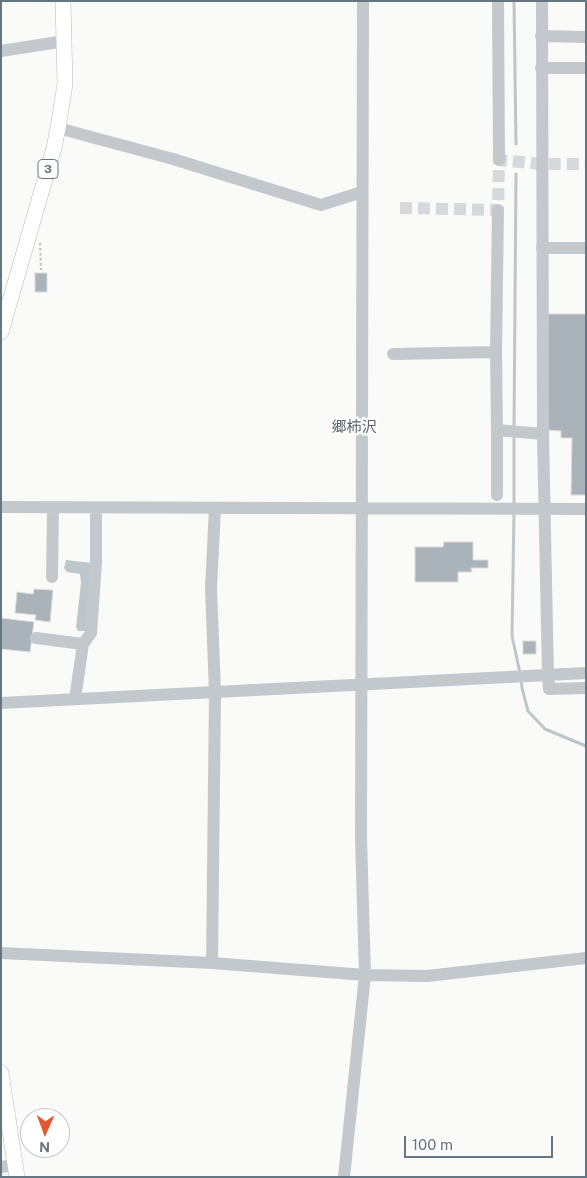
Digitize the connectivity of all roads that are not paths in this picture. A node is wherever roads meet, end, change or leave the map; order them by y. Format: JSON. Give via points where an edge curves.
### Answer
{"nodes":[{"id":1,"x":64,"y":1,"type":"edge"},
{"id":2,"x":363,"y":1,"type":"edge"},
{"id":3,"x":498,"y":1,"type":"edge"},
{"id":4,"x":542,"y":1,"type":"edge"},
{"id":5,"x":542,"y":36,"type":"junction"},
{"id":6,"x":586,"y":37,"type":"edge"},
{"id":7,"x":65,"y":41,"type":"junction"},
{"id":8,"x":1,"y":51,"type":"edge"},
{"id":9,"x":541,"y":68,"type":"junction"},
{"id":10,"x":586,"y":68,"type":"edge"},
{"id":11,"x":58,"y":128,"type":"junction"},
{"id":12,"x":499,"y":160,"type":"dead end"},
{"id":13,"x":362,"y":192,"type":"junction"},
{"id":14,"x":498,"y":210,"type":"dead end"},
{"id":15,"x":542,"y":248,"type":"junction"},
{"id":16,"x":586,"y":248,"type":"edge"},
{"id":17,"x":1,"y":332,"type":"edge"},
{"id":18,"x":496,"y":352,"type":"junction"},
{"id":19,"x":393,"y":354,"type":"dead end"},
{"id":20,"x":496,"y":430,"type":"junction"},
{"id":21,"x":542,"y":434,"type":"junction"},
{"id":22,"x":497,"y":495,"type":"dead end"},
{"id":23,"x":1,"y":507,"type":"edge"},
{"id":24,"x":53,"y":508,"type":"junction"},
{"id":25,"x":96,"y":508,"type":"junction"},
{"id":26,"x":215,"y":508,"type":"junction"},
{"id":27,"x":362,"y":509,"type":"junction"},
{"id":28,"x":544,"y":509,"type":"junction"},
{"id":29,"x":586,"y":509,"type":"edge"},
{"id":30,"x":52,"y":577,"type":"dead end"},
{"id":31,"x":36,"y":638,"type":"dead end"},
{"id":32,"x":83,"y":644,"type":"junction"},
{"id":33,"x":586,"y":673,"type":"edge"},
{"id":34,"x":548,"y":676,"type":"junction"},
{"id":35,"x":360,"y":684,"type":"junction"},
{"id":36,"x":586,"y":688,"type":"edge"},
{"id":37,"x":215,"y":693,"type":"junction"},
{"id":38,"x":76,"y":699,"type":"junction"},
{"id":39,"x":1,"y":703,"type":"edge"},
{"id":40,"x":1,"y":953,"type":"edge"},
{"id":41,"x":586,"y":958,"type":"edge"},
{"id":42,"x":212,"y":963,"type":"junction"},
{"id":43,"x":365,"y":975,"type":"junction"},
{"id":44,"x":1,"y":1073,"type":"edge"},
{"id":45,"x":4,"y":1109,"type":"edge"},
{"id":46,"x":11,"y":1169,"type":"edge"},
{"id":47,"x":344,"y":1177,"type":"edge"}],
"edges":[{"from":1,"to":7,"type":"main road","number":"3"},
{"from":2,"to":13,"type":"street"},
{"from":3,"to":12,"type":"street"},
{"from":4,"to":5,"type":"street"},
{"from":5,"to":6,"type":"street"},
{"from":5,"to":9,"type":"street"},
{"from":7,"to":8,"type":"street"},
{"from":7,"to":11,"type":"main road","number":"3","via":[[65,84]]},
{"from":9,"to":10,"type":"street"},
{"from":9,"to":15,"type":"street"},
{"from":11,"to":13,"type":"street","via":[[173,159],[321,205]]},
{"from":11,"to":17,"type":"main road","number":"3"},
{"from":13,"to":27,"type":"street"},
{"from":14,"to":18,"type":"street"},
{"from":15,"to":16,"type":"street"},
{"from":15,"to":21,"type":"street"},
{"from":18,"to":19,"type":"street"},
{"from":18,"to":20,"type":"street"},
{"from":20,"to":21,"type":"street"},
{"from":20,"to":22,"type":"street"},
{"from":21,"to":28,"type":"street"},
{"from":23,"to":24,"type":"street"},
{"from":24,"to":25,"type":"street"},
{"from":24,"to":30,"type":"street"},
{"from":25,"to":26,"type":"street"},
{"from":25,"to":32,"type":"street","via":[[96,563],[90,633]]},
{"from":26,"to":27,"type":"street"},
{"from":26,"to":37,"type":"street","via":[[211,588]]},
{"from":27,"to":28,"type":"street"},
{"from":27,"to":35,"type":"street"},
{"from":28,"to":29,"type":"street"},
{"from":28,"to":34,"type":"street"},
{"from":31,"to":32,"type":"street"},
{"from":32,"to":38,"type":"street"},
{"from":33,"to":34,"type":"street"},
{"from":34,"to":35,"type":"street"},
{"from":34,"to":36,"type":"street","via":[[550,689]]},
{"from":35,"to":37,"type":"street"},
{"from":35,"to":43,"type":"street"},
{"from":37,"to":38,"type":"street"},
{"from":37,"to":42,"type":"street"},
{"from":38,"to":39,"type":"street"},
{"from":40,"to":42,"type":"street"},
{"from":41,"to":43,"type":"street","via":[[427,976]]},
{"from":42,"to":43,"type":"street"},
{"from":43,"to":47,"type":"street"},
{"from":44,"to":45,"type":"main road"},
{"from":45,"to":46,"type":"main road"}]}
